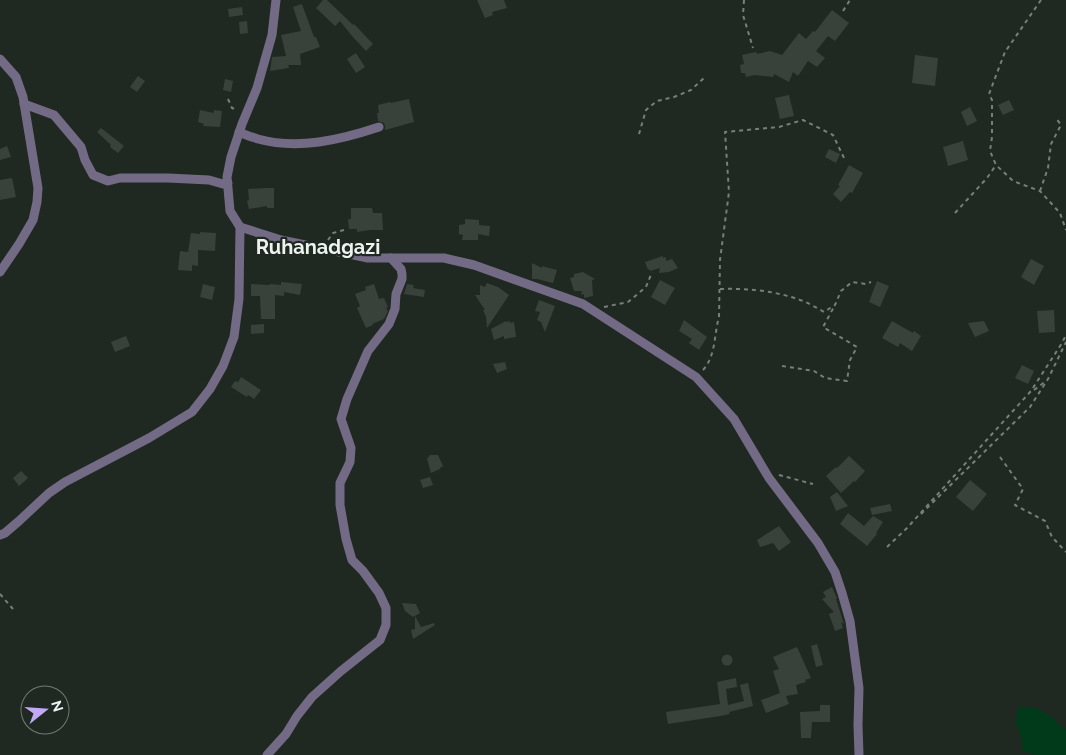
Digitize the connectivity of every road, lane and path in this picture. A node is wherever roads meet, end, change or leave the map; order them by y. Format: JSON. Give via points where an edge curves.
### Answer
{"nodes":[{"id":1,"x":276,"y":0,"type":"edge"},
{"id":2,"x":744,"y":0,"type":"edge"},
{"id":3,"x":850,"y":0,"type":"edge"},
{"id":4,"x":1042,"y":0,"type":"edge"},
{"id":5,"x":843,"y":11,"type":"dead end"},
{"id":6,"x":753,"y":48,"type":"dead end"},
{"id":7,"x":0,"y":59,"type":"edge"},
{"id":8,"x":706,"y":77,"type":"dead end"},
{"id":9,"x":228,"y":99,"type":"dead end"},
{"id":10,"x":24,"y":104,"type":"junction"},
{"id":11,"x":246,"y":115,"type":"junction"},
{"id":12,"x":1056,"y":118,"type":"dead end"},
{"id":13,"x":379,"y":127,"type":"dead end"},
{"id":14,"x":240,"y":132,"type":"junction"},
{"id":15,"x":639,"y":134,"type":"dead end"},
{"id":16,"x":845,"y":160,"type":"dead end"},
{"id":17,"x":996,"y":165,"type":"junction"},
{"id":18,"x":228,"y":183,"type":"junction"},
{"id":19,"x":1040,"y":191,"type":"junction"},
{"id":20,"x":955,"y":213,"type":"dead end"},
{"id":21,"x":240,"y":227,"type":"junction"},
{"id":22,"x":344,"y":230,"type":"dead end"},
{"id":23,"x":1066,"y":230,"type":"edge"},
{"id":24,"x":316,"y":248,"type":"junction"},
{"id":25,"x":391,"y":258,"type":"junction"},
{"id":26,"x":0,"y":272,"type":"edge"},
{"id":27,"x":652,"y":272,"type":"dead end"},
{"id":28,"x":871,"y":282,"type":"dead end"},
{"id":29,"x":720,"y":289,"type":"junction"},
{"id":30,"x":835,"y":305,"type":"junction"},
{"id":31,"x":592,"y":310,"type":"junction"},
{"id":32,"x":1066,"y":335,"type":"edge"},
{"id":33,"x":1066,"y":342,"type":"edge"},
{"id":34,"x":782,"y":366,"type":"dead end"},
{"id":35,"x":696,"y":377,"type":"junction"},
{"id":36,"x":1048,"y":380,"type":"junction"},
{"id":37,"x":1031,"y":391,"type":"junction"},
{"id":38,"x":1000,"y":457,"type":"dead end"},
{"id":39,"x":765,"y":470,"type":"junction"},
{"id":40,"x":812,"y":484,"type":"dead end"},
{"id":41,"x":907,"y":528,"type":"junction"},
{"id":42,"x":0,"y":536,"type":"edge"},
{"id":43,"x":887,"y":547,"type":"dead end"},
{"id":44,"x":1066,"y":552,"type":"edge"},
{"id":45,"x":0,"y":594,"type":"edge"},
{"id":46,"x":13,"y":609,"type":"dead end"},
{"id":47,"x":268,"y":755,"type":"edge"},
{"id":48,"x":860,"y":755,"type":"edge"}],
"edges":[{"from":1,"to":11,"type":"street","via":[[272,35]]},
{"from":2,"to":6,"type":"path","via":[[743,15]]},
{"from":3,"to":5,"type":"path"},
{"from":4,"to":17,"type":"path","via":[[1005,52],[989,94],[992,100],[990,151]]},
{"from":7,"to":10,"type":"street","via":[[16,77]]},
{"from":8,"to":15,"type":"path","via":[[691,90],[657,101],[646,110]]},
{"from":9,"to":11,"type":"path","via":[[232,108]]},
{"from":10,"to":18,"type":"street","via":[[54,115],[81,146],[93,175],[108,181],[168,178]]},
{"from":10,"to":26,"type":"street","via":[[38,188],[37,202],[33,220]]},
{"from":11,"to":14,"type":"street"},
{"from":12,"to":19,"type":"path","via":[[1060,125],[1051,144],[1048,168]]},
{"from":13,"to":14,"type":"street","via":[[326,142],[294,144],[259,139]]},
{"from":14,"to":18,"type":"street","via":[[231,157]]},
{"from":16,"to":29,"type":"path","via":[[833,135],[802,120],[778,127],[725,132],[729,192],[720,260]]},
{"from":17,"to":19,"type":"path","via":[[1013,181]]},
{"from":17,"to":20,"type":"path"},
{"from":18,"to":21,"type":"street","via":[[230,211]]},
{"from":19,"to":23,"type":"path","via":[[1060,213]]},
{"from":21,"to":24,"type":"street"},
{"from":21,"to":42,"type":"street","via":[[239,299],[234,337],[210,389],[192,412],[65,482]]},
{"from":22,"to":24,"type":"path","via":[[333,233],[323,246]]},
{"from":24,"to":25,"type":"street","via":[[368,258]]},
{"from":25,"to":31,"type":"street","via":[[457,261],[553,293]]},
{"from":25,"to":47,"type":"street","via":[[401,269],[402,279],[389,324],[368,351],[347,399],[341,419],[351,448],[350,462],[340,483],[340,505],[352,560],[379,593],[386,608],[386,625],[380,640],[312,697]]},
{"from":27,"to":31,"type":"path","via":[[646,287],[628,302]]},
{"from":28,"to":30,"type":"path","via":[[852,282],[841,291]]},
{"from":29,"to":30,"type":"path","via":[[769,292],[802,301],[824,312]]},
{"from":29,"to":35,"type":"path","via":[[714,345],[708,364]]},
{"from":30,"to":34,"type":"path","via":[[823,327],[857,347],[850,360],[847,381]]},
{"from":31,"to":35,"type":"street"},
{"from":32,"to":37,"type":"path"},
{"from":33,"to":36,"type":"path"},
{"from":35,"to":39,"type":"street","via":[[734,419]]},
{"from":36,"to":37,"type":"path"},
{"from":36,"to":41,"type":"path","via":[[1030,407]]},
{"from":37,"to":41,"type":"path"},
{"from":38,"to":44,"type":"path","via":[[1023,489],[1015,505],[1045,521],[1052,537]]},
{"from":39,"to":40,"type":"path"},
{"from":39,"to":48,"type":"street","via":[[835,572],[850,621],[859,688]]},
{"from":41,"to":43,"type":"path"},
{"from":45,"to":46,"type":"path"}]}
